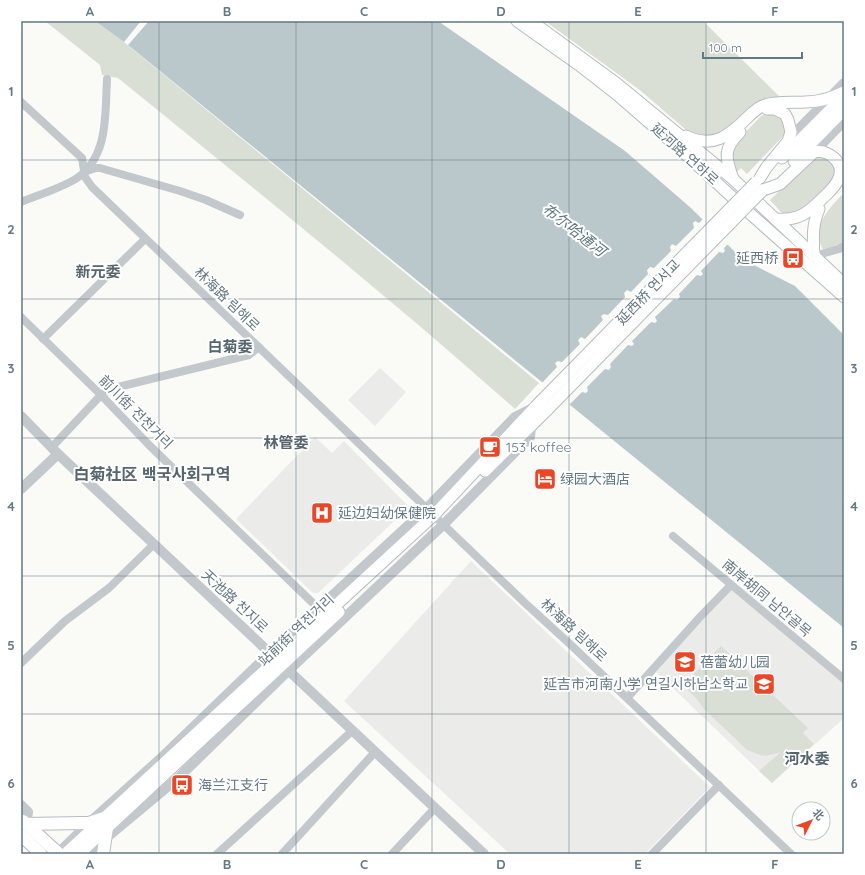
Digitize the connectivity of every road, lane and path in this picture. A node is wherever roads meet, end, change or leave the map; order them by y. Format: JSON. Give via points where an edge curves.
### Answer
{"nodes":[{"id":1,"x":517,"y":21,"type":"edge"},
{"id":2,"x":531,"y":21,"type":"edge"},
{"id":3,"x":107,"y":79,"type":"dead end"},
{"id":4,"x":844,"y":83,"type":"edge"},
{"id":5,"x":844,"y":92,"type":"edge"},
{"id":6,"x":844,"y":96,"type":"edge"},
{"id":7,"x":830,"y":98,"type":"junction"},
{"id":8,"x":21,"y":102,"type":"edge"},
{"id":9,"x":844,"y":110,"type":"edge"},
{"id":10,"x":844,"y":121,"type":"edge"},
{"id":11,"x":674,"y":130,"type":"junction"},
{"id":12,"x":789,"y":139,"type":"junction"},
{"id":13,"x":726,"y":151,"type":"junction"},
{"id":14,"x":814,"y":152,"type":"junction"},
{"id":15,"x":717,"y":167,"type":"junction"},
{"id":16,"x":84,"y":172,"type":"junction"},
{"id":17,"x":706,"y":173,"type":"junction"},
{"id":18,"x":733,"y":179,"type":"junction"},
{"id":19,"x":763,"y":184,"type":"junction"},
{"id":20,"x":844,"y":184,"type":"edge"},
{"id":21,"x":21,"y":202,"type":"edge"},
{"id":22,"x":819,"y":209,"type":"junction"},
{"id":23,"x":240,"y":215,"type":"dead end"},
{"id":24,"x":778,"y":222,"type":"junction"},
{"id":25,"x":762,"y":225,"type":"junction"},
{"id":26,"x":145,"y":240,"type":"junction"},
{"id":27,"x":844,"y":246,"type":"edge"},
{"id":28,"x":814,"y":256,"type":"junction"},
{"id":29,"x":844,"y":284,"type":"edge"},
{"id":30,"x":844,"y":297,"type":"edge"},
{"id":31,"x":21,"y":317,"type":"edge"},
{"id":32,"x":43,"y":339,"type":"junction"},
{"id":33,"x":259,"y":347,"type":"junction"},
{"id":34,"x":101,"y":395,"type":"junction"},
{"id":35,"x":541,"y":406,"type":"junction"},
{"id":36,"x":21,"y":416,"type":"edge"},
{"id":37,"x":55,"y":450,"type":"junction"},
{"id":38,"x":21,"y":489,"type":"edge"},
{"id":39,"x":436,"y":516,"type":"junction"},
{"id":40,"x":672,"y":536,"type":"dead end"},
{"id":41,"x":154,"y":544,"type":"junction"},
{"id":42,"x":731,"y":585,"type":"junction"},
{"id":43,"x":319,"y":609,"type":"junction"},
{"id":44,"x":280,"y":662,"type":"junction"},
{"id":45,"x":21,"y":663,"type":"edge"},
{"id":46,"x":844,"y":679,"type":"edge"},
{"id":47,"x":627,"y":698,"type":"junction"},
{"id":48,"x":352,"y":731,"type":"junction"},
{"id":49,"x":375,"y":752,"type":"junction"},
{"id":50,"x":719,"y":785,"type":"junction"},
{"id":51,"x":21,"y":805,"type":"edge"},
{"id":52,"x":435,"y":808,"type":"junction"},
{"id":53,"x":89,"y":823,"type":"junction"},
{"id":54,"x":106,"y":823,"type":"junction"},
{"id":55,"x":23,"y":826,"type":"edge"},
{"id":56,"x":105,"y":839,"type":"junction"},
{"id":57,"x":41,"y":854,"type":"edge"},
{"id":58,"x":60,"y":854,"type":"edge"},
{"id":59,"x":79,"y":854,"type":"edge"},
{"id":60,"x":90,"y":854,"type":"edge"},
{"id":61,"x":103,"y":854,"type":"edge"},
{"id":62,"x":217,"y":854,"type":"edge"},
{"id":63,"x":282,"y":854,"type":"edge"},
{"id":64,"x":392,"y":854,"type":"edge"},
{"id":65,"x":484,"y":854,"type":"edge"},
{"id":66,"x":652,"y":854,"type":"edge"},
{"id":67,"x":791,"y":854,"type":"edge"}],
"edges":[{"from":1,"to":17,"type":"main road","name":"延河路 연하로","via":[[579,64]]},
{"from":2,"to":11,"type":"main road","name":"延河路 연하로","via":[[586,60]]},
{"from":3,"to":16,"type":"street","via":[[105,125],[101,144]]},
{"from":4,"to":7,"type":"street"},
{"from":5,"to":7,"type":"main road"},
{"from":6,"to":19,"type":"main road","via":[[769,172]]},
{"from":7,"to":11,"type":"main road","via":[[765,105],[754,111],[731,133],[710,141],[696,140]]},
{"from":7,"to":12,"type":"street"},
{"from":8,"to":16,"type":"street","name":"林海路 림해로","via":[[78,152],[84,164]]},
{"from":9,"to":19,"type":"main road","via":[[777,179]]},
{"from":10,"to":14,"type":"street"},
{"from":11,"to":15,"type":"main road","name":"延河路 연하로"},
{"from":12,"to":13,"type":"main road","via":[[791,131],[785,114],[770,108],[761,112],[732,140]]},
{"from":12,"to":19,"type":"main road","via":[[766,168]]},
{"from":13,"to":15,"type":"main road"},
{"from":13,"to":18,"type":"main road","via":[[727,164]]},
{"from":14,"to":19,"type":"main road","via":[[780,184]]},
{"from":14,"to":24,"type":"main road","via":[[826,152],[836,160],[840,174],[836,185],[804,215]]},
{"from":15,"to":17,"type":"main road"},
{"from":15,"to":18,"type":"main road","name":"延河路 연하로"},
{"from":16,"to":21,"type":"street","via":[[68,182]]},
{"from":16,"to":23,"type":"street","via":[[100,168],[180,191]]},
{"from":16,"to":26,"type":"street","name":"林海路 림해로","via":[[92,187]]},
{"from":17,"to":25,"type":"main road","name":"延河路 연하로"},
{"from":18,"to":24,"type":"main road","name":"延河路 연하로"},
{"from":19,"to":35,"type":"main road","name":"延西桥 연서교","bridge":true},
{"from":20,"to":22,"type":"main road"},
{"from":22,"to":24,"type":"main road","via":[[801,222]]},
{"from":22,"to":28,"type":"main road","via":[[813,232]]},
{"from":24,"to":25,"type":"main road"},
{"from":24,"to":28,"type":"main road","name":"延河路 연하로"},
{"from":25,"to":30,"type":"main road","name":"延河路 연하로"},
{"from":26,"to":32,"type":"street"},
{"from":26,"to":33,"type":"street","name":"林海路 림해로"},
{"from":27,"to":28,"type":"street"},
{"from":28,"to":29,"type":"main road","name":"延河路 연하로"},
{"from":31,"to":32,"type":"street","name":"前川街 전천거리"},
{"from":32,"to":34,"type":"street","name":"前川街 전천거리"},
{"from":33,"to":34,"type":"street","via":[[249,355],[114,388]]},
{"from":33,"to":39,"type":"street","name":"林海路 림해로"},
{"from":34,"to":37,"type":"street"},
{"from":34,"to":43,"type":"street","name":"前川街 전천거리","via":[[150,446]]},
{"from":35,"to":39,"type":"main road","name":"站前街 역전거리"},
{"from":35,"to":39,"type":"main road","name":"站前街 역전거리","via":[[531,426]]},
{"from":36,"to":37,"type":"street","name":"天池路 천지로"},
{"from":37,"to":38,"type":"street"},
{"from":37,"to":41,"type":"street","name":"天池路 천지로"},
{"from":39,"to":43,"type":"street","name":"站前街 역전거리"},
{"from":39,"to":44,"type":"main road","name":"站前街 역전거리"},
{"from":39,"to":47,"type":"street","name":"林海路 림해로"},
{"from":40,"to":42,"type":"street","name":"南岸胡同 남안골목"},
{"from":41,"to":44,"type":"street","name":"天池路 천지로"},
{"from":41,"to":45,"type":"street","via":[[109,588],[65,621]]},
{"from":42,"to":46,"type":"street","name":"南岸胡同 남안골목"},
{"from":42,"to":47,"type":"street"},
{"from":43,"to":44,"type":"street","name":"站前街 역전거리"},
{"from":44,"to":48,"type":"street","name":"天池路 천지로"},
{"from":44,"to":53,"type":"street","name":"站前街 역전거리","via":[[160,759]]},
{"from":44,"to":54,"type":"main road","name":"站前街 역전거리"},
{"from":44,"to":56,"type":"street","name":"站前街 역전거리","via":[[177,779]]},
{"from":47,"to":50,"type":"street","name":"林海路 림해로"},
{"from":48,"to":49,"type":"street","name":"天池路 천지로"},
{"from":48,"to":62,"type":"street"},
{"from":49,"to":52,"type":"street","name":"天池路 천지로"},
{"from":49,"to":63,"type":"street"},
{"from":50,"to":66,"type":"street"},
{"from":50,"to":67,"type":"street","name":"林海路 림해로"},
{"from":51,"to":55,"type":"street","via":[[28,812]]},
{"from":52,"to":64,"type":"street"},
{"from":52,"to":65,"type":"street","name":"天池路 천지로"},
{"from":53,"to":54,"type":"main road"},
{"from":53,"to":55,"type":"main road"},
{"from":53,"to":58,"type":"street","name":"站前街 역전거리"},
{"from":54,"to":56,"type":"main road"},
{"from":54,"to":58,"type":"main road","name":"站前街 역전거리"},
{"from":54,"to":59,"type":"main road","name":"站前街 역전거리"},
{"from":55,"to":57,"type":"main road"},
{"from":55,"to":58,"type":"main road"},
{"from":56,"to":60,"type":"street","name":"站前街 역전거리"},
{"from":56,"to":61,"type":"main road"}]}
